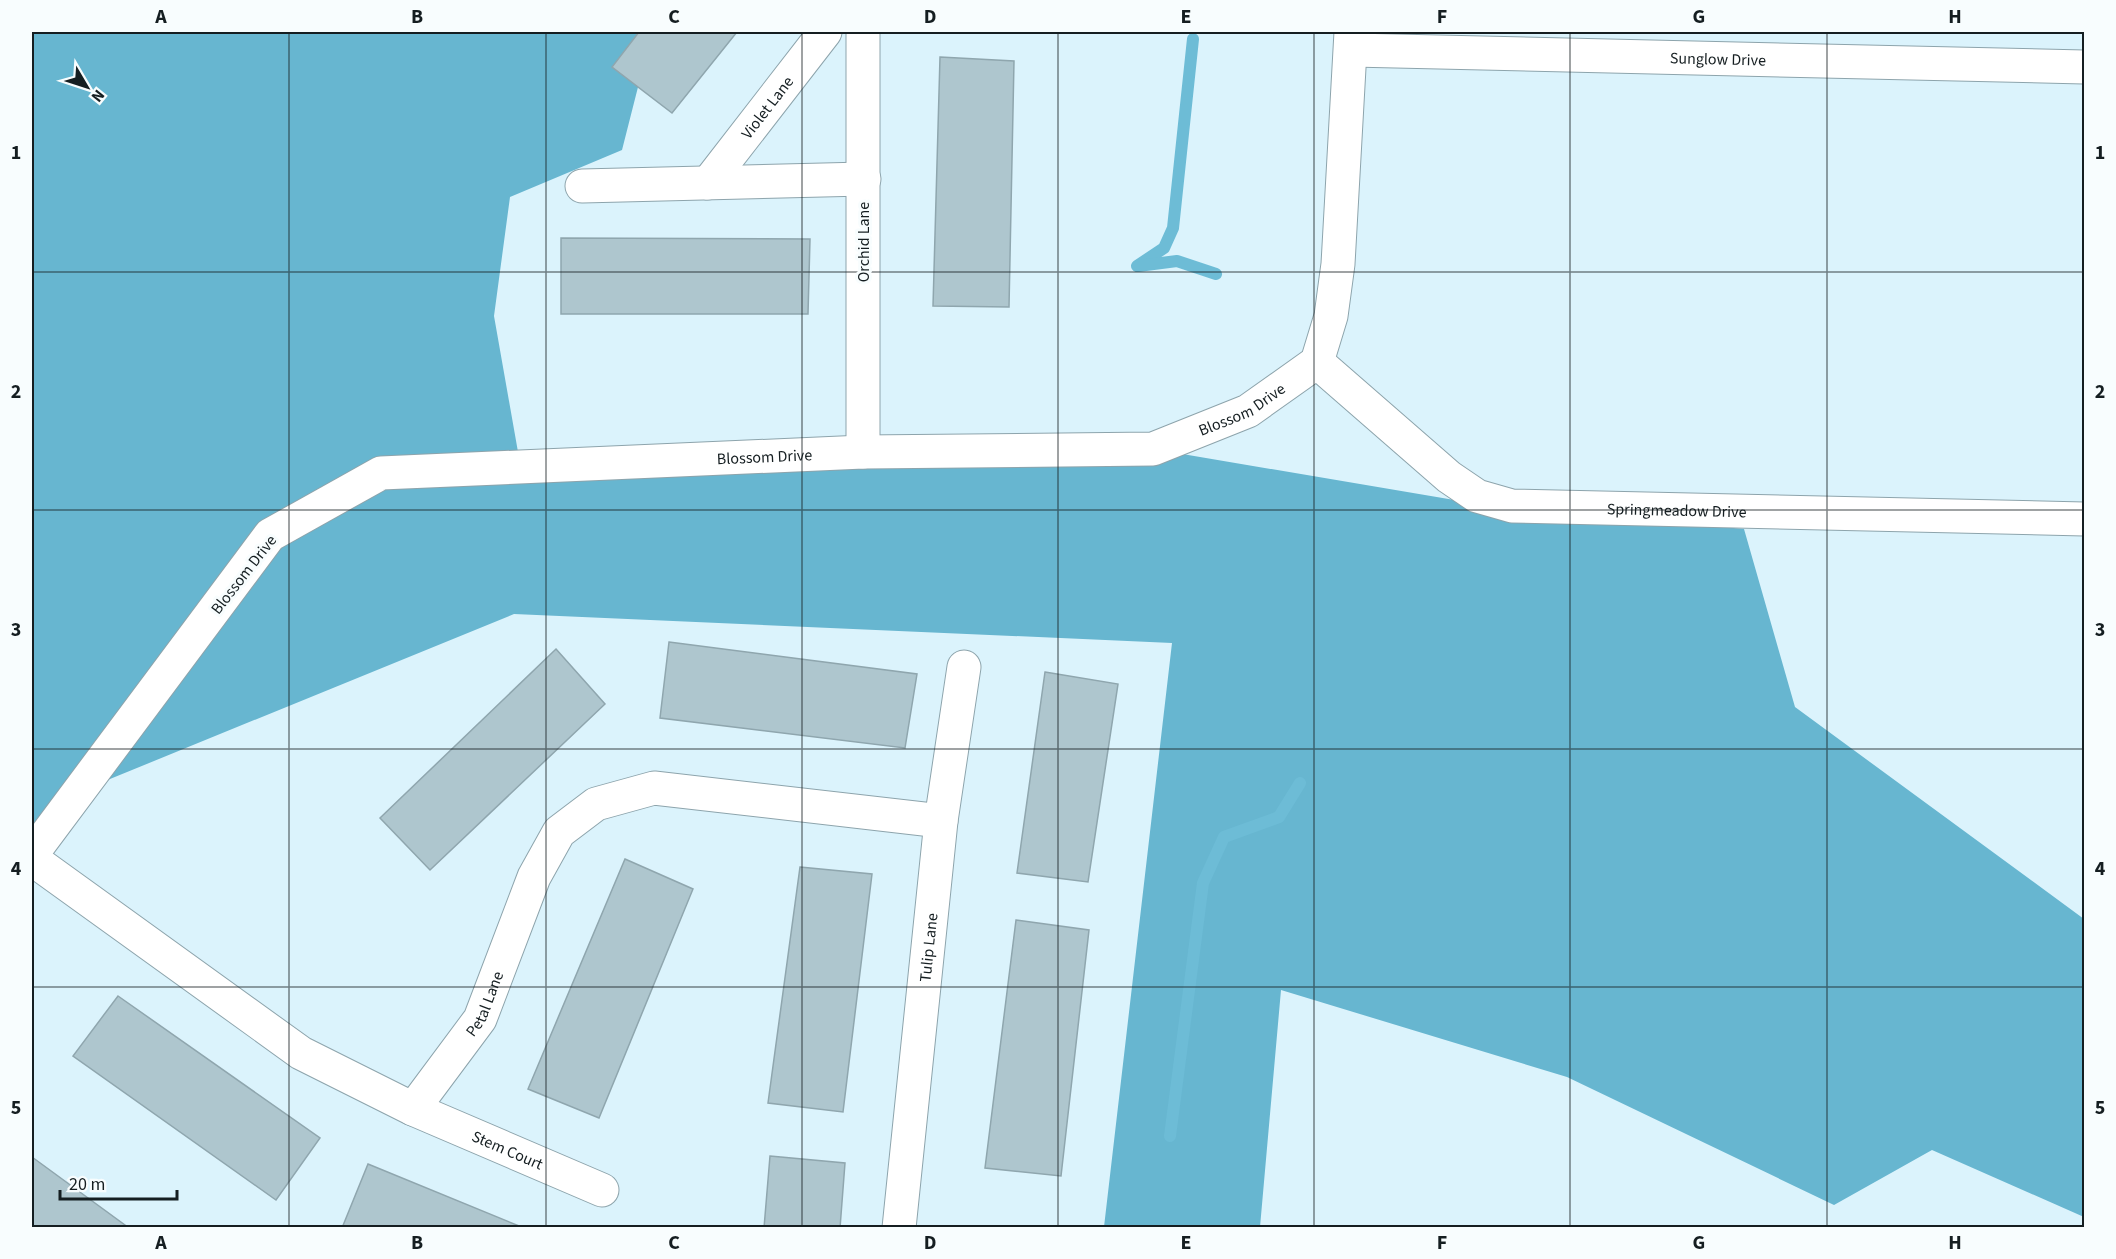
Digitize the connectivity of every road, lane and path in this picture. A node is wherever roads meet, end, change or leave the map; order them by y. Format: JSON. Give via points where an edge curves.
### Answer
{"nodes":[{"id":1,"x":825,"y":32,"type":"edge"},
{"id":2,"x":863,"y":32,"type":"edge"},
{"id":3,"x":1352,"y":41,"type":"edge"},
{"id":4,"x":2085,"y":67,"type":"edge"},
{"id":5,"x":864,"y":179,"type":"junction"},
{"id":6,"x":708,"y":183,"type":"junction"},
{"id":7,"x":582,"y":186,"type":"dead end"},
{"id":8,"x":1317,"y":363,"type":"junction"},
{"id":9,"x":863,"y":452,"type":"junction"},
{"id":10,"x":2085,"y":519,"type":"edge"},
{"id":11,"x":964,"y":667,"type":"dead end"},
{"id":12,"x":941,"y":821,"type":"junction"},
{"id":13,"x":32,"y":856,"type":"edge"},
{"id":14,"x":413,"y":1109,"type":"junction"},
{"id":15,"x":602,"y":1190,"type":"dead end"},
{"id":16,"x":899,"y":1227,"type":"edge"}],
"edges":[{"from":1,"to":6,"type":"street","name":"Violet Lane"},
{"from":2,"to":5,"type":"street","name":"Orchid Lane"},
{"from":3,"to":4,"type":"street","name":"Sunglow Drive"},
{"from":3,"to":8,"type":"street","via":[[1338,264],[1331,316]]},
{"from":5,"to":6,"type":"street"},
{"from":5,"to":9,"type":"street","name":"Orchid Lane"},
{"from":6,"to":7,"type":"street"},
{"from":8,"to":9,"type":"street","name":"Blossom Drive","via":[[1248,411],[1153,449]]},
{"from":8,"to":10,"type":"street","name":"Springmeadow Drive","via":[[1449,477],[1477,495],[1512,506]]},
{"from":9,"to":13,"type":"street","name":"Blossom Drive","via":[[381,473],[270,535]]},
{"from":11,"to":12,"type":"street","name":"Tulip Lane"},
{"from":12,"to":14,"type":"street","name":"Petal Lane","via":[[654,788],[596,804],[559,832],[534,877],[480,1019]]},
{"from":12,"to":16,"type":"street","name":"Tulip Lane"},
{"from":13,"to":14,"type":"street","via":[[301,1053]]},
{"from":14,"to":15,"type":"street","name":"Stem Court"}]}
